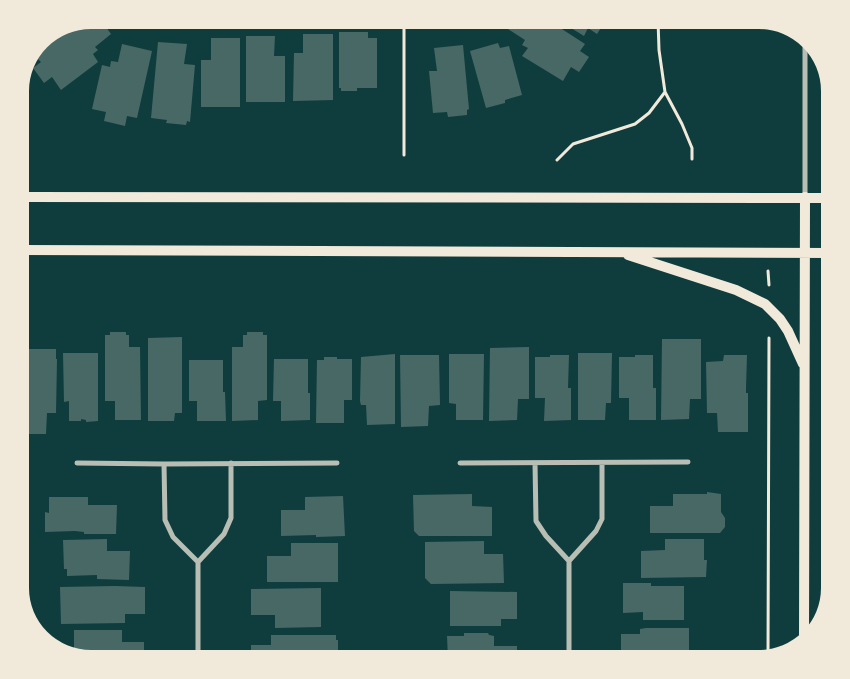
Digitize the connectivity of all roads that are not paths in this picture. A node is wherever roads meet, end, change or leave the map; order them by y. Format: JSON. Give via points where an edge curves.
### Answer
{"nodes":[{"id":1,"x":805,"y":49,"type":"edge"},
{"id":2,"x":29,"y":197,"type":"edge"},
{"id":3,"x":805,"y":197,"type":"junction"},
{"id":4,"x":821,"y":198,"type":"edge"},
{"id":5,"x":29,"y":250,"type":"edge"},
{"id":6,"x":620,"y":252,"type":"junction"},
{"id":7,"x":805,"y":252,"type":"junction"},
{"id":8,"x":821,"y":253,"type":"edge"},
{"id":9,"x":805,"y":370,"type":"junction"},
{"id":10,"x":688,"y":462,"type":"dead end"},
{"id":11,"x":77,"y":463,"type":"dead end"},
{"id":12,"x":231,"y":463,"type":"junction"},
{"id":13,"x":337,"y":463,"type":"dead end"},
{"id":14,"x":460,"y":463,"type":"dead end"},
{"id":15,"x":535,"y":463,"type":"junction"},
{"id":16,"x":602,"y":463,"type":"junction"},
{"id":17,"x":164,"y":464,"type":"junction"},
{"id":18,"x":569,"y":561,"type":"junction"},
{"id":19,"x":198,"y":562,"type":"junction"},
{"id":20,"x":804,"y":631,"type":"edge"},
{"id":21,"x":198,"y":650,"type":"edge"},
{"id":22,"x":569,"y":650,"type":"edge"}],
"edges":[{"from":1,"to":3,"type":"street"},
{"from":2,"to":3,"type":"main road"},
{"from":3,"to":4,"type":"main road"},
{"from":3,"to":7,"type":"main road"},
{"from":5,"to":6,"type":"main road"},
{"from":6,"to":7,"type":"main road"},
{"from":6,"to":9,"type":"main road","via":[[736,290],[765,304],[788,331]]},
{"from":7,"to":8,"type":"main road"},
{"from":7,"to":9,"type":"main road"},
{"from":9,"to":20,"type":"main road"},
{"from":10,"to":16,"type":"street"},
{"from":11,"to":17,"type":"street"},
{"from":12,"to":13,"type":"street"},
{"from":12,"to":17,"type":"street"},
{"from":12,"to":19,"type":"street","via":[[231,518],[224,534]]},
{"from":14,"to":15,"type":"street"},
{"from":15,"to":16,"type":"street"},
{"from":15,"to":18,"type":"street","via":[[536,522]]},
{"from":16,"to":18,"type":"street","via":[[602,519],[596,532]]},
{"from":17,"to":19,"type":"street","via":[[165,520],[173,537]]},
{"from":18,"to":22,"type":"street"},
{"from":19,"to":21,"type":"street"}]}
